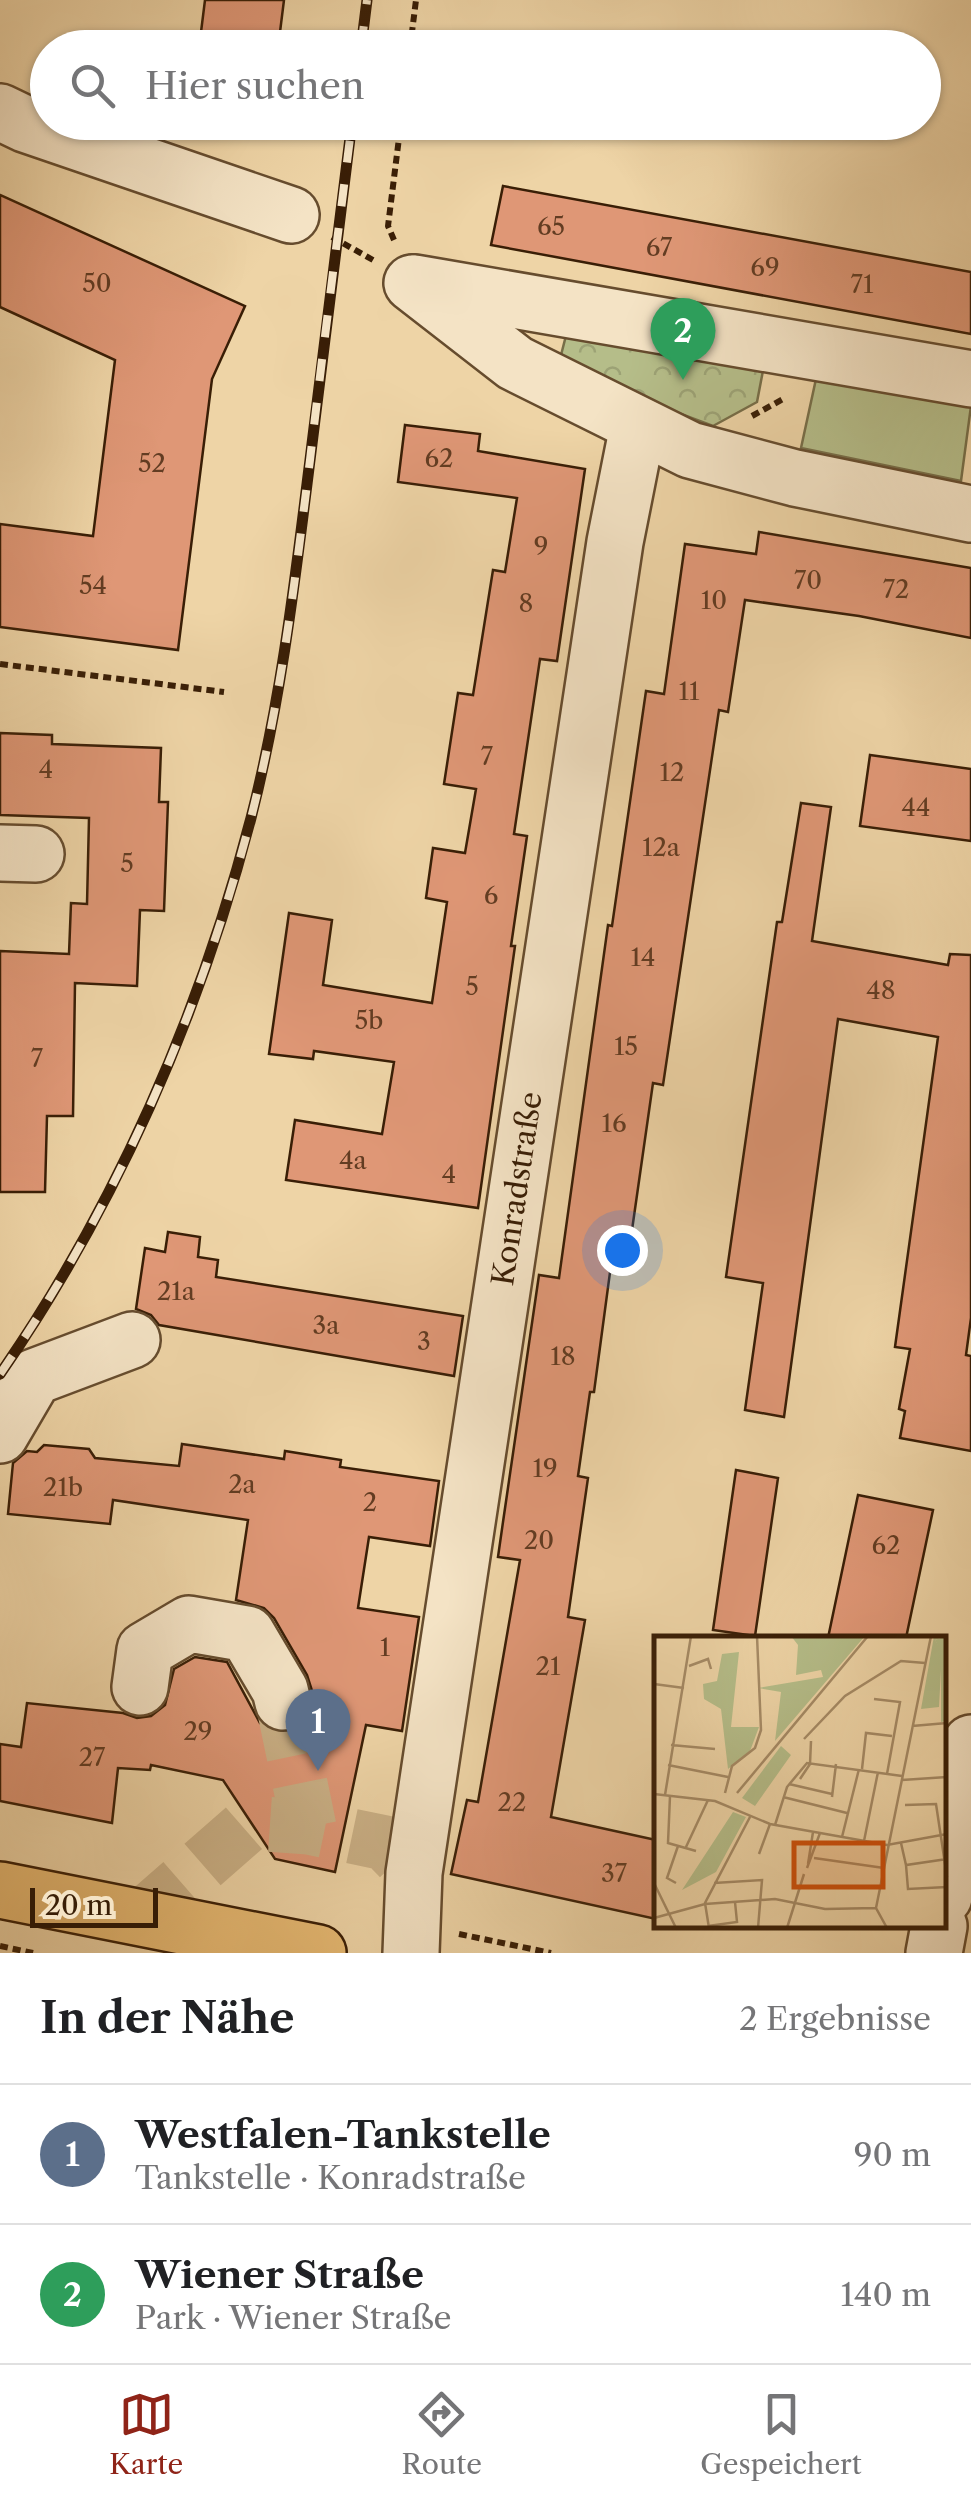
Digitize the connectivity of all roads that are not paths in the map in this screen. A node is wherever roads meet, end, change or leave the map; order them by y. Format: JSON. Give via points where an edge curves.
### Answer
{"nodes":[{"id":1,"x":0,"y":112,"type":"edge"},
{"id":2,"x":30,"y":126,"type":"edge"},
{"id":3,"x":72,"y":140,"type":"edge"},
{"id":4,"x":291,"y":215,"type":"road end"},
{"id":5,"x":971,"y":378,"type":"edge"},
{"id":6,"x":638,"y":426,"type":"junction"},
{"id":7,"x":971,"y":514,"type":"edge"},
{"id":8,"x":132,"y":1340,"type":"dead end"},
{"id":9,"x":0,"y":1435,"type":"edge"},
{"id":10,"x":140,"y":1688,"type":"dead end"},
{"id":11,"x":282,"y":1702,"type":"tunnel mouth"},
{"id":12,"x":971,"y":1743,"type":"edge"},
{"id":13,"x":946,"y":1887,"type":"edge"},
{"id":14,"x":0,"y":1890,"type":"edge"},
{"id":15,"x":938,"y":1928,"type":"edge"},
{"id":16,"x":318,"y":1953,"type":"edge"},
{"id":17,"x":410,"y":1953,"type":"edge"},
{"id":18,"x":934,"y":1953,"type":"edge"}],
"edges":[{"from":1,"to":2,"type":"street"},
{"from":3,"to":4,"type":"street"},
{"from":5,"to":6,"type":"street","via":[[412,283],[515,363]]},
{"from":6,"to":7,"type":"street","via":[[690,450],[795,478]]},
{"from":6,"to":17,"type":"street","name":"Konradstraße","via":[[414,1873]]},
{"from":8,"to":9,"type":"street","via":[[34,1377]]},
{"from":10,"to":11,"type":"street","via":[[146,1650],[189,1624],[247,1634]]},
{"from":12,"to":13,"type":"street"},
{"from":14,"to":16,"type":"main road"},
{"from":15,"to":18,"type":"street"}]}
